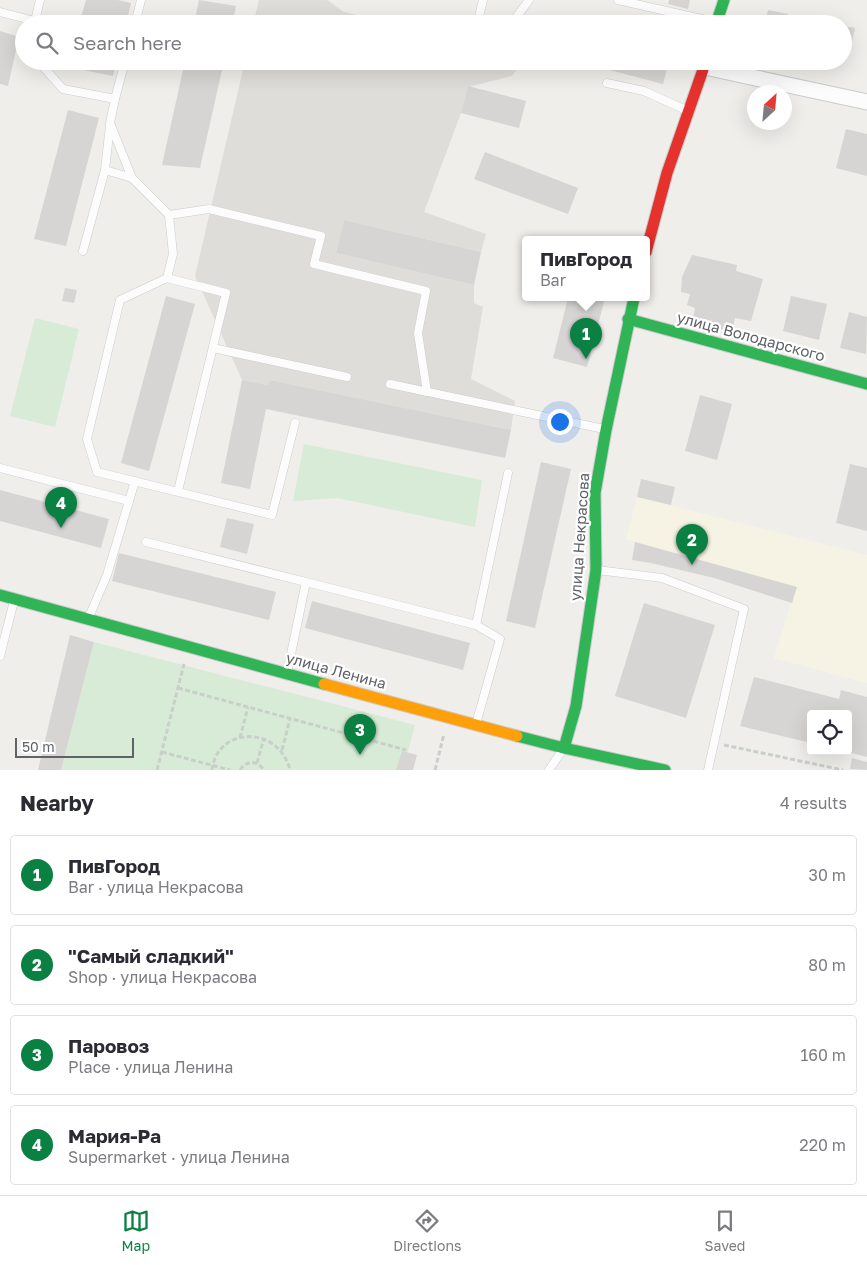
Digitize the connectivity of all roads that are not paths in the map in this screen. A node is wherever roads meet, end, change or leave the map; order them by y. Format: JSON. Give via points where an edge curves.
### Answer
{"nodes":[{"id":1,"x":40,"y":0,"type":"edge"},
{"id":2,"x":141,"y":0,"type":"edge"},
{"id":3,"x":483,"y":0,"type":"edge"},
{"id":4,"x":529,"y":0,"type":"edge"},
{"id":5,"x":618,"y":0,"type":"edge"},
{"id":6,"x":724,"y":0,"type":"edge"},
{"id":7,"x":0,"y":12,"type":"edge"},
{"id":8,"x":36,"y":15,"type":"edge"},
{"id":9,"x":137,"y":15,"type":"edge"},
{"id":10,"x":479,"y":15,"type":"edge"},
{"id":11,"x":518,"y":15,"type":"edge"},
{"id":12,"x":683,"y":15,"type":"edge"},
{"id":13,"x":719,"y":15,"type":"edge"},
{"id":14,"x":15,"y":16,"type":"edge"},
{"id":15,"x":46,"y":70,"type":"edge"},
{"id":16,"x":122,"y":70,"type":"edge"},
{"id":17,"x":704,"y":70,"type":"edge"},
{"id":18,"x":731,"y":70,"type":"edge"},
{"id":19,"x":608,"y":83,"type":"dead end"},
{"id":20,"x":114,"y":99,"type":"junction"},
{"id":21,"x":867,"y":102,"type":"edge"},
{"id":22,"x":688,"y":111,"type":"junction"},
{"id":23,"x":110,"y":123,"type":"junction"},
{"id":24,"x":105,"y":170,"type":"junction"},
{"id":25,"x":132,"y":178,"type":"junction"},
{"id":26,"x":169,"y":215,"type":"junction"},
{"id":27,"x":650,"y":237,"type":"edge"},
{"id":28,"x":83,"y":250,"type":"dead end"},
{"id":29,"x":167,"y":278,"type":"junction"},
{"id":30,"x":633,"y":301,"type":"edge"},
{"id":31,"x":628,"y":319,"type":"junction"},
{"id":32,"x":213,"y":348,"type":"junction"},
{"id":33,"x":347,"y":377,"type":"dead end"},
{"id":34,"x":390,"y":384,"type":"dead end"},
{"id":35,"x":867,"y":384,"type":"edge"},
{"id":36,"x":427,"y":392,"type":"junction"},
{"id":37,"x":295,"y":423,"type":"dead end"},
{"id":38,"x":606,"y":430,"type":"junction"},
{"id":39,"x":0,"y":468,"type":"edge"},
{"id":40,"x":508,"y":473,"type":"dead end"},
{"id":41,"x":135,"y":481,"type":"junction"},
{"id":42,"x":178,"y":491,"type":"junction"},
{"id":43,"x":129,"y":501,"type":"junction"},
{"id":44,"x":146,"y":542,"type":"dead end"},
{"id":45,"x":596,"y":570,"type":"junction"},
{"id":46,"x":306,"y":582,"type":"junction"},
{"id":47,"x":0,"y":595,"type":"edge"},
{"id":48,"x":14,"y":599,"type":"junction"},
{"id":49,"x":88,"y":619,"type":"junction"},
{"id":50,"x":476,"y":625,"type":"junction"},
{"id":51,"x":0,"y":656,"type":"edge"},
{"id":52,"x":287,"y":673,"type":"junction"},
{"id":53,"x":476,"y":725,"type":"junction"},
{"id":54,"x":564,"y":748,"type":"junction"},
{"id":55,"x":639,"y":767,"type":"edge"},
{"id":56,"x":549,"y":770,"type":"edge"},
{"id":57,"x":666,"y":770,"type":"edge"},
{"id":58,"x":708,"y":770,"type":"edge"}],
"edges":[{"from":1,"to":8,"type":"lane"},
{"from":2,"to":9,"type":"lane"},
{"from":3,"to":10,"type":"lane"},
{"from":4,"to":11,"type":"lane"},
{"from":5,"to":12,"type":"lane"},
{"from":6,"to":13,"type":"street"},
{"from":7,"to":14,"type":"lane"},
{"from":15,"to":20,"type":"lane","via":[[63,89]]},
{"from":16,"to":20,"type":"lane"},
{"from":17,"to":22,"type":"street"},
{"from":18,"to":21,"type":"street"},
{"from":19,"to":22,"type":"lane","via":[[644,91]]},
{"from":20,"to":23,"type":"lane"},
{"from":22,"to":27,"type":"street"},
{"from":23,"to":24,"type":"lane"},
{"from":23,"to":25,"type":"lane"},
{"from":24,"to":25,"type":"lane"},
{"from":24,"to":28,"type":"lane"},
{"from":25,"to":26,"type":"lane"},
{"from":26,"to":29,"type":"lane","via":[[173,254]]},
{"from":26,"to":36,"type":"lane","via":[[209,208],[321,236],[314,264],[426,291],[418,334]]},
{"from":29,"to":32,"type":"lane","via":[[226,293]]},
{"from":29,"to":41,"type":"lane","via":[[120,300],[87,439],[98,472]]},
{"from":30,"to":31,"type":"street","name":"улица Некрасова"},
{"from":31,"to":35,"type":"street","name":"улица Володарского"},
{"from":31,"to":38,"type":"street","name":"улица Некрасова"},
{"from":32,"to":33,"type":"lane"},
{"from":32,"to":42,"type":"lane"},
{"from":34,"to":36,"type":"lane"},
{"from":36,"to":38,"type":"lane"},
{"from":37,"to":42,"type":"lane","via":[[272,515]]},
{"from":38,"to":45,"type":"street","name":"улица Некрасова","via":[[595,493]]},
{"from":39,"to":43,"type":"lane"},
{"from":40,"to":50,"type":"lane"},
{"from":41,"to":42,"type":"lane"},
{"from":41,"to":43,"type":"lane"},
{"from":43,"to":49,"type":"lane","via":[[107,575]]},
{"from":44,"to":46,"type":"lane"},
{"from":45,"to":54,"type":"street","name":"улица Некрасова","via":[[576,706]]},
{"from":45,"to":58,"type":"lane","via":[[662,578],[744,609]]},
{"from":46,"to":50,"type":"lane"},
{"from":46,"to":52,"type":"lane"},
{"from":47,"to":48,"type":"street","name":"улица Ленина"},
{"from":48,"to":49,"type":"street","name":"улица Ленина"},
{"from":48,"to":51,"type":"lane"},
{"from":49,"to":52,"type":"street","name":"улица Ленина"},
{"from":50,"to":53,"type":"lane","via":[[500,639]]},
{"from":52,"to":53,"type":"street","name":"улица Ленина"},
{"from":53,"to":54,"type":"street","name":"улица Ленина"},
{"from":54,"to":55,"type":"street","name":"улица Ленина"},
{"from":54,"to":56,"type":"lane"},
{"from":55,"to":57,"type":"street","name":"улица Ленина"}]}
